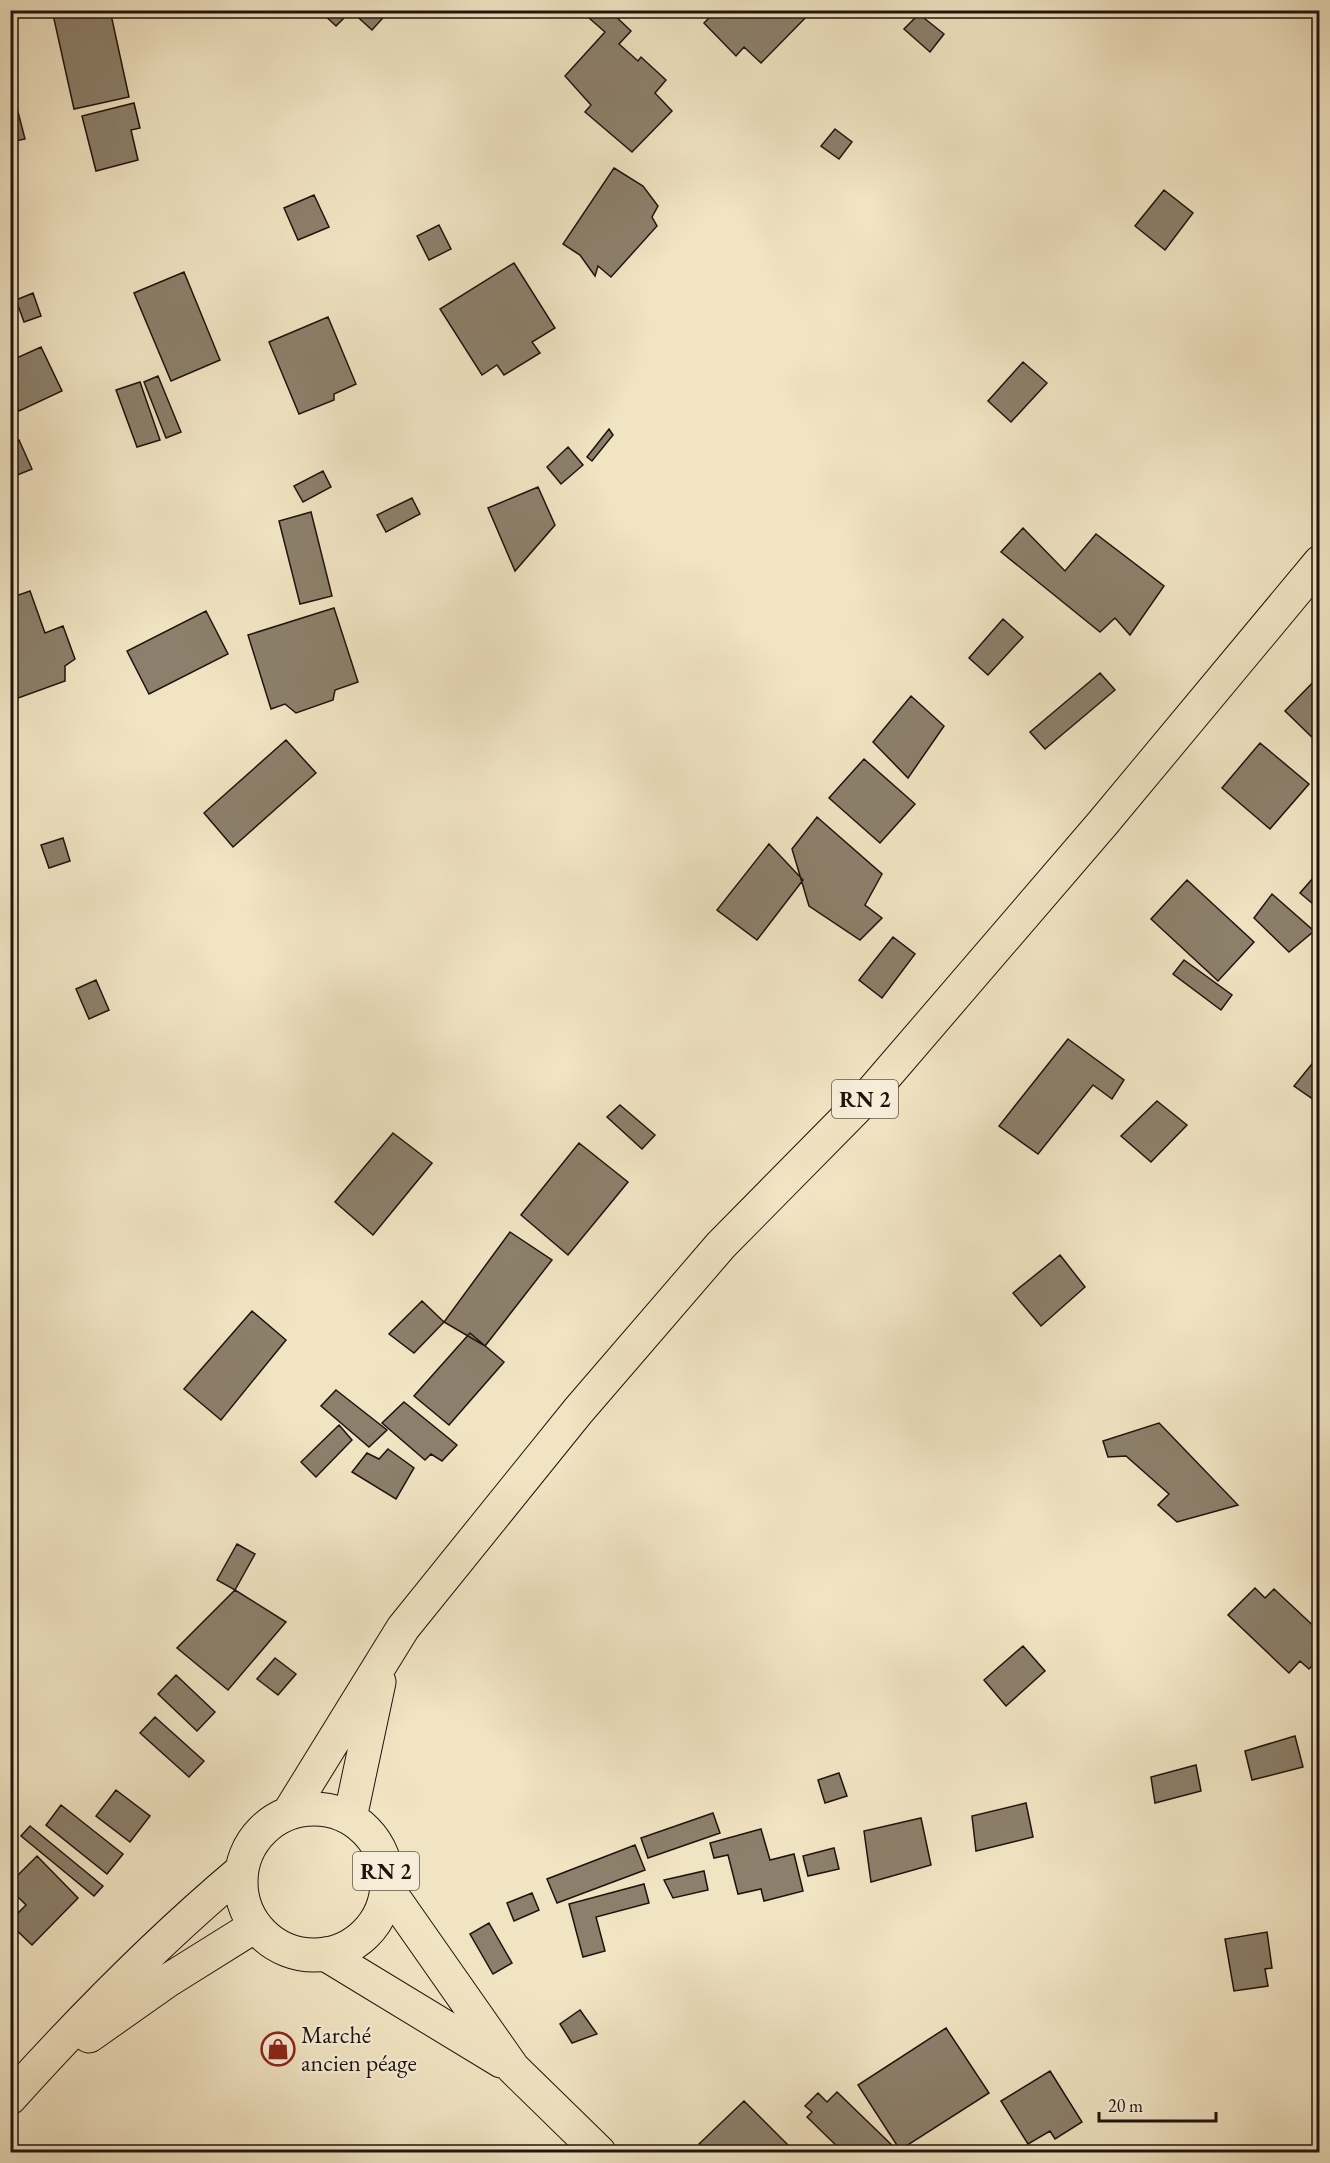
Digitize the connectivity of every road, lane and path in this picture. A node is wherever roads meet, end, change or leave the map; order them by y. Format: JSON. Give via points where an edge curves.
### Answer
{"nodes":[{"id":1,"x":1320,"y":562,"type":"edge"},
{"id":2,"x":385,"y":1657,"type":"junction"},
{"id":3,"x":290,"y":1811,"type":"junction"},
{"id":4,"x":350,"y":1818,"type":"junction"},
{"id":5,"x":241,"y":1870,"type":"junction"},
{"id":6,"x":387,"y":1888,"type":"junction"},
{"id":7,"x":255,"y":1926,"type":"junction"},
{"id":8,"x":325,"y":1954,"type":"junction"},
{"id":9,"x":513,"y":2068,"type":"junction"},
{"id":10,"x":35,"y":2071,"type":"junction"},
{"id":11,"x":10,"y":2098,"type":"edge"},
{"id":12,"x":599,"y":2152,"type":"edge"}],
"edges":[{"from":1,"to":2,"type":"main road","number":"RN 2","via":[[870,1094],[721,1245],[578,1411],[403,1628]]},
{"from":2,"to":3,"type":"main road","number":"RN 2"},
{"from":2,"to":4,"type":"main road","number":"RN 2"},
{"from":3,"to":4,"type":"main road","number":"RN 2","via":[[321,1809]]},
{"from":3,"to":5,"type":"main road","number":"RN 2","via":[[257,1836]]},
{"from":4,"to":6,"type":"main road","number":"RN 2","via":[[379,1847],[386,1867]]},
{"from":5,"to":7,"type":"main road","number":"RN 2","via":[[241,1892]]},
{"from":5,"to":10,"type":"main road","number":"RN 2","via":[[188,1915]]},
{"from":6,"to":8,"type":"main road","number":"RN 2","via":[[384,1907],[361,1938]]},
{"from":6,"to":9,"type":"main road"},
{"from":7,"to":8,"type":"main road","number":"RN 2","via":[[286,1950]]},
{"from":7,"to":10,"type":"main road","number":"RN 2"},
{"from":8,"to":9,"type":"main road"},
{"from":9,"to":12,"type":"main road"},
{"from":10,"to":11,"type":"main road","number":"RN 2"}]}
